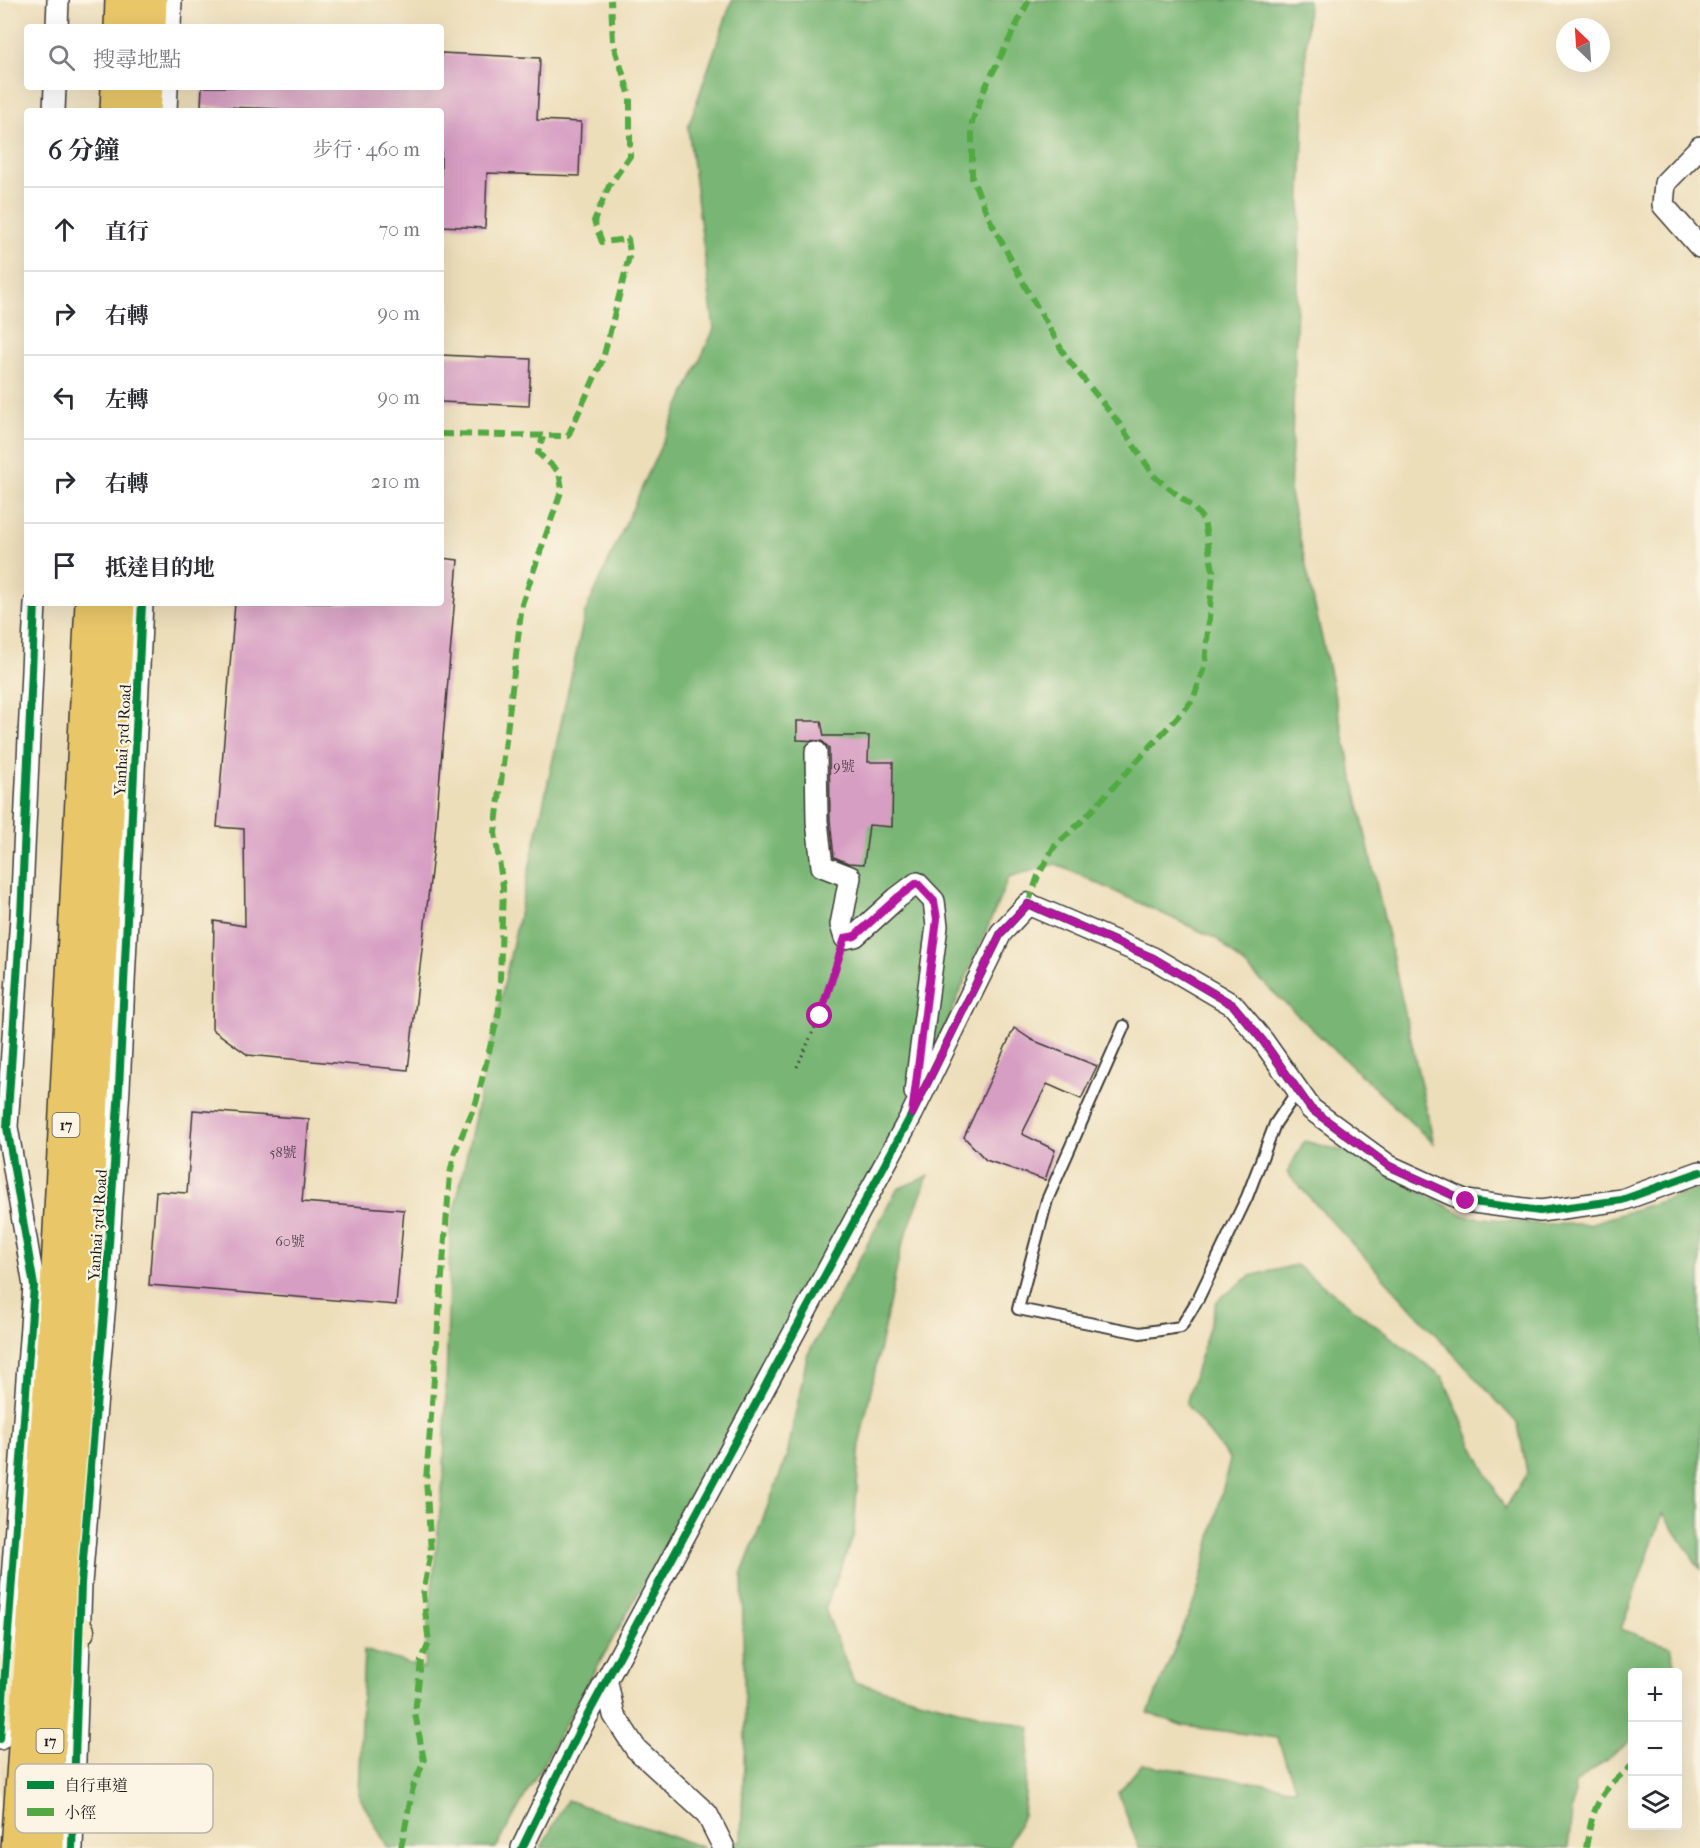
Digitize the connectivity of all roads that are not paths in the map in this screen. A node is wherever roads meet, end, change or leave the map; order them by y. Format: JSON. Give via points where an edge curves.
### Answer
{"nodes":[{"id":1,"x":58,"y":0,"type":"edge"},
{"id":2,"x":122,"y":0,"type":"edge"},
{"id":3,"x":150,"y":0,"type":"edge"},
{"id":4,"x":171,"y":0,"type":"edge"},
{"id":5,"x":57,"y":24,"type":"edge"},
{"id":6,"x":121,"y":24,"type":"edge"},
{"id":7,"x":149,"y":24,"type":"edge"},
{"id":8,"x":170,"y":24,"type":"edge"},
{"id":9,"x":55,"y":90,"type":"edge"},
{"id":10,"x":118,"y":90,"type":"edge"},
{"id":11,"x":146,"y":90,"type":"edge"},
{"id":12,"x":167,"y":90,"type":"edge"},
{"id":13,"x":54,"y":108,"type":"edge"},
{"id":14,"x":117,"y":108,"type":"edge"},
{"id":15,"x":144,"y":108,"type":"edge"},
{"id":16,"x":165,"y":108,"type":"edge"},
{"id":17,"x":1700,"y":147,"type":"edge"},
{"id":18,"x":1700,"y":247,"type":"edge"},
{"id":19,"x":35,"y":606,"type":"edge"},
{"id":20,"x":46,"y":606,"type":"edge"},
{"id":21,"x":92,"y":606,"type":"edge"},
{"id":22,"x":118,"y":606,"type":"edge"},
{"id":23,"x":142,"y":606,"type":"edge"},
{"id":24,"x":816,"y":752,"type":"dead end"},
{"id":25,"x":1124,"y":1026,"type":"dead end"},
{"id":26,"x":1298,"y":1090,"type":"junction"},
{"id":27,"x":912,"y":1114,"type":"junction"},
{"id":28,"x":1700,"y":1172,"type":"edge"},
{"id":29,"x":82,"y":1289,"type":"junction"},
{"id":30,"x":57,"y":1643,"type":"junction"},
{"id":31,"x":12,"y":1677,"type":"edge"},
{"id":32,"x":607,"y":1683,"type":"junction"},
{"id":33,"x":1,"y":1723,"type":"edge"},
{"id":34,"x":15,"y":1764,"type":"edge"},
{"id":35,"x":48,"y":1764,"type":"edge"},
{"id":36,"x":66,"y":1764,"type":"edge"},
{"id":37,"x":17,"y":1833,"type":"edge"},
{"id":38,"x":47,"y":1833,"type":"edge"},
{"id":39,"x":71,"y":1833,"type":"edge"},
{"id":40,"x":18,"y":1848,"type":"edge"},
{"id":41,"x":47,"y":1848,"type":"edge"},
{"id":42,"x":72,"y":1848,"type":"edge"},
{"id":43,"x":522,"y":1848,"type":"edge"},
{"id":44,"x":724,"y":1848,"type":"edge"}],
"edges":[{"from":1,"to":5,"type":"street"},
{"from":2,"to":6,"type":"main road"},
{"from":3,"to":7,"type":"main road"},
{"from":4,"to":8,"type":"street"},
{"from":9,"to":13,"type":"street"},
{"from":10,"to":14,"type":"main road"},
{"from":11,"to":15,"type":"main road"},
{"from":12,"to":16,"type":"street"},
{"from":17,"to":18,"type":"street","via":[[1665,183],[1663,205]]},
{"from":19,"to":31,"type":"street","name":"Yanhai 3rd Road","via":[[7,1127],[34,1286]]},
{"from":20,"to":29,"type":"street","name":"Yanhai 3rd Road","via":[[17,1115],[39,1232]]},
{"from":21,"to":29,"type":"main road","name":"Yanhai 3rd Road","number":"17"},
{"from":22,"to":29,"type":"main road","name":"Yanhai 3rd Road","number":"17"},
{"from":23,"to":29,"type":"street","name":"Yanhai 3rd Road","via":[[119,1088]]},
{"from":24,"to":27,"type":"street","via":[[822,866],[850,877],[841,925],[845,938],[855,936],[917,883],[934,901],[937,926]]},
{"from":25,"to":26,"type":"lane","via":[[1047,1200],[1018,1309],[1140,1333],[1181,1327],[1247,1197],[1275,1124]]},
{"from":26,"to":27,"type":"street","via":[[1233,1005],[1153,958],[1028,904],[1001,933]]},
{"from":26,"to":28,"type":"street","via":[[1311,1109],[1389,1166],[1466,1201],[1540,1210],[1622,1200]]},
{"from":27,"to":32,"type":"street"},
{"from":29,"to":30,"type":"main road","name":"Yanhai 3rd Road","number":"17"},
{"from":30,"to":31,"type":"main road","name":"Yanhai 3rd Road","number":"17"},
{"from":30,"to":35,"type":"main road","name":"Yanhai 3rd Road","number":"17"},
{"from":30,"to":36,"type":"street","name":"Yanhai 3rd Road"},
{"from":31,"to":33,"type":"street"},
{"from":31,"to":34,"type":"main road","name":"Yanhai 3rd Road","number":"17"},
{"from":32,"to":43,"type":"street"},
{"from":32,"to":44,"type":"street","via":[[614,1716],[636,1749],[707,1814]]},
{"from":37,"to":40,"type":"main road","name":"Yanhai 3rd Road","number":"17"},
{"from":38,"to":41,"type":"main road","name":"Yanhai 3rd Road","number":"17"},
{"from":39,"to":42,"type":"street","name":"Yanhai 3rd Road"}]}
